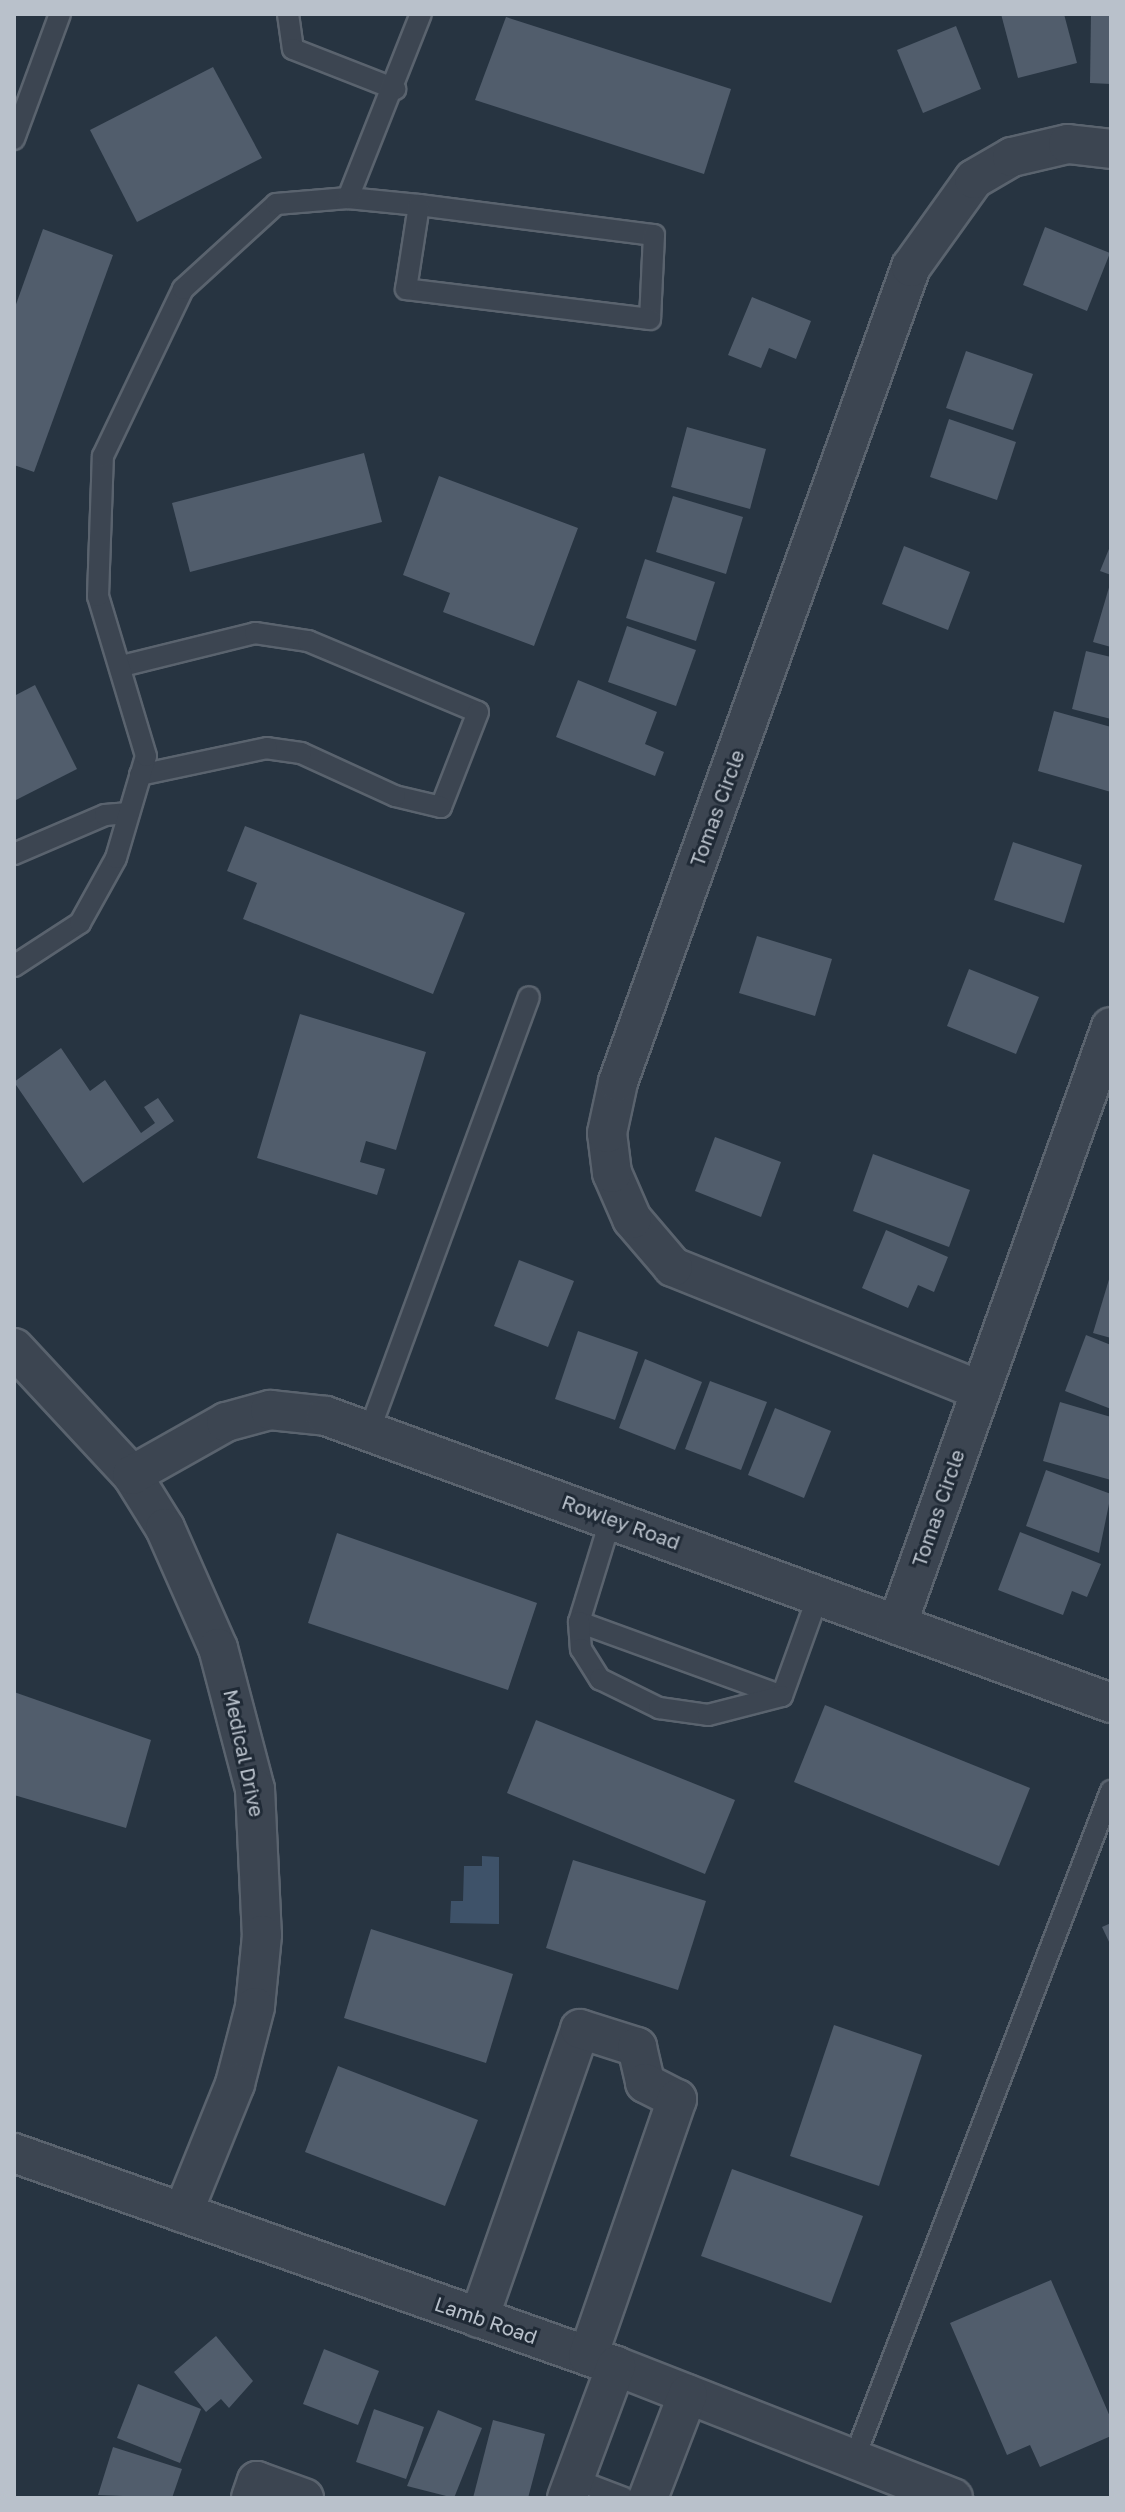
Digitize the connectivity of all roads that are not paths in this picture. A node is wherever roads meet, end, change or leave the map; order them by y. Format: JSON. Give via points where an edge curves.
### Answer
{"nodes":[{"id":1,"x":60,"y":14,"type":"edge"},
{"id":2,"x":288,"y":14,"type":"edge"},
{"id":3,"x":421,"y":14,"type":"edge"},
{"id":4,"x":395,"y":89,"type":"junction"},
{"id":5,"x":14,"y":139,"type":"edge"},
{"id":6,"x":1111,"y":149,"type":"edge"},
{"id":7,"x":348,"y":198,"type":"junction"},
{"id":8,"x":419,"y":205,"type":"junction"},
{"id":9,"x":122,"y":666,"type":"junction"},
{"id":10,"x":140,"y":775,"type":"junction"},
{"id":11,"x":129,"y":813,"type":"junction"},
{"id":12,"x":14,"y":854,"type":"edge"},
{"id":13,"x":14,"y":966,"type":"edge"},
{"id":14,"x":529,"y":997,"type":"dead end"},
{"id":15,"x":1111,"y":1027,"type":"edge"},
{"id":16,"x":14,"y":1348,"type":"edge"},
{"id":17,"x":979,"y":1390,"type":"junction"},
{"id":18,"x":370,"y":1429,"type":"junction"},
{"id":19,"x":132,"y":1475,"type":"junction"},
{"id":20,"x":611,"y":1518,"type":"junction"},
{"id":21,"x":818,"y":1596,"type":"junction"},
{"id":22,"x":579,"y":1622,"type":"junction"},
{"id":23,"x":897,"y":1625,"type":"junction"},
{"id":24,"x":782,"y":1696,"type":"junction"},
{"id":25,"x":1111,"y":1703,"type":"edge"},
{"id":26,"x":1111,"y":1791,"type":"edge"},
{"id":27,"x":14,"y":2153,"type":"edge"},
{"id":28,"x":183,"y":2213,"type":"junction"},
{"id":29,"x":479,"y":2318,"type":"junction"},
{"id":30,"x":602,"y":2361,"type":"junction"},
{"id":31,"x":688,"y":2394,"type":"junction"},
{"id":32,"x":854,"y":2459,"type":"junction"},
{"id":33,"x":570,"y":2488,"type":"edge"},
{"id":34,"x":251,"y":2498,"type":"edge"},
{"id":35,"x":304,"y":2498,"type":"edge"},
{"id":36,"x":624,"y":2498,"type":"edge"},
{"id":37,"x":648,"y":2498,"type":"edge"},
{"id":38,"x":953,"y":2498,"type":"edge"}],
"edges":[{"from":1,"to":5,"type":"lane"},
{"from":2,"to":4,"type":"lane","via":[[293,49]]},
{"from":3,"to":4,"type":"lane"},
{"from":4,"to":7,"type":"lane"},
{"from":6,"to":17,"type":"street","name":"Tomas Circle","via":[[1068,144],[1012,157],[974,179],[911,267],[618,1082],[607,1133],[612,1173],[632,1219],[673,1267]]},
{"from":7,"to":8,"type":"lane"},
{"from":7,"to":9,"type":"lane","via":[[276,204],[183,289],[154,342],[103,456],[98,596]]},
{"from":8,"to":8,"type":"lane","via":[[654,235],[650,319],[406,289]]},
{"from":9,"to":10,"type":"lane","via":[[146,756]]},
{"from":9,"to":10,"type":"lane","via":[[255,633],[308,641],[478,712],[441,807],[395,796],[301,753],[267,748]]},
{"from":10,"to":11,"type":"lane"},
{"from":11,"to":12,"type":"lane","via":[[105,815]]},
{"from":11,"to":13,"type":"lane","via":[[116,858],[80,923]]},
{"from":14,"to":18,"type":"lane"},
{"from":15,"to":17,"type":"street","name":"Tomas Circle"},
{"from":16,"to":19,"type":"street","name":"Medical Drive"},
{"from":17,"to":23,"type":"street","name":"Tomas Circle"},
{"from":18,"to":19,"type":"street","name":"Rowley Road","via":[[270,1410],[226,1422]]},
{"from":18,"to":20,"type":"street","name":"Rowley Road"},
{"from":19,"to":28,"type":"street","name":"Medical Drive","via":[[165,1528],[218,1648],[241,1717],[263,1861],[255,2007],[235,2084]]},
{"from":20,"to":21,"type":"street","name":"Rowley Road"},
{"from":20,"to":22,"type":"lane"},
{"from":21,"to":23,"type":"street","name":"Rowley Road"},
{"from":21,"to":24,"type":"lane"},
{"from":22,"to":24,"type":"lane"},
{"from":22,"to":24,"type":"lane","via":[[581,1649],[600,1679],[659,1708],[708,1715]]},
{"from":23,"to":25,"type":"street","name":"Rowley Road"},
{"from":26,"to":32,"type":"lane"},
{"from":27,"to":28,"type":"street","name":"Lamb Road"},
{"from":28,"to":29,"type":"street","name":"Lamb Road"},
{"from":29,"to":30,"type":"street","name":"Lamb Road"},
{"from":29,"to":30,"type":"street","via":[[580,2029],[637,2047],[645,2083],[677,2099]]},
{"from":30,"to":31,"type":"street","name":"Lamb Road"},
{"from":30,"to":33,"type":"street"},
{"from":31,"to":32,"type":"street","name":"Lamb Road"},
{"from":31,"to":37,"type":"street"},
{"from":32,"to":38,"type":"street","name":"Lamb Road"},
{"from":33,"to":36,"type":"lane"},
{"from":34,"to":35,"type":"street","via":[[257,2481]]}]}
